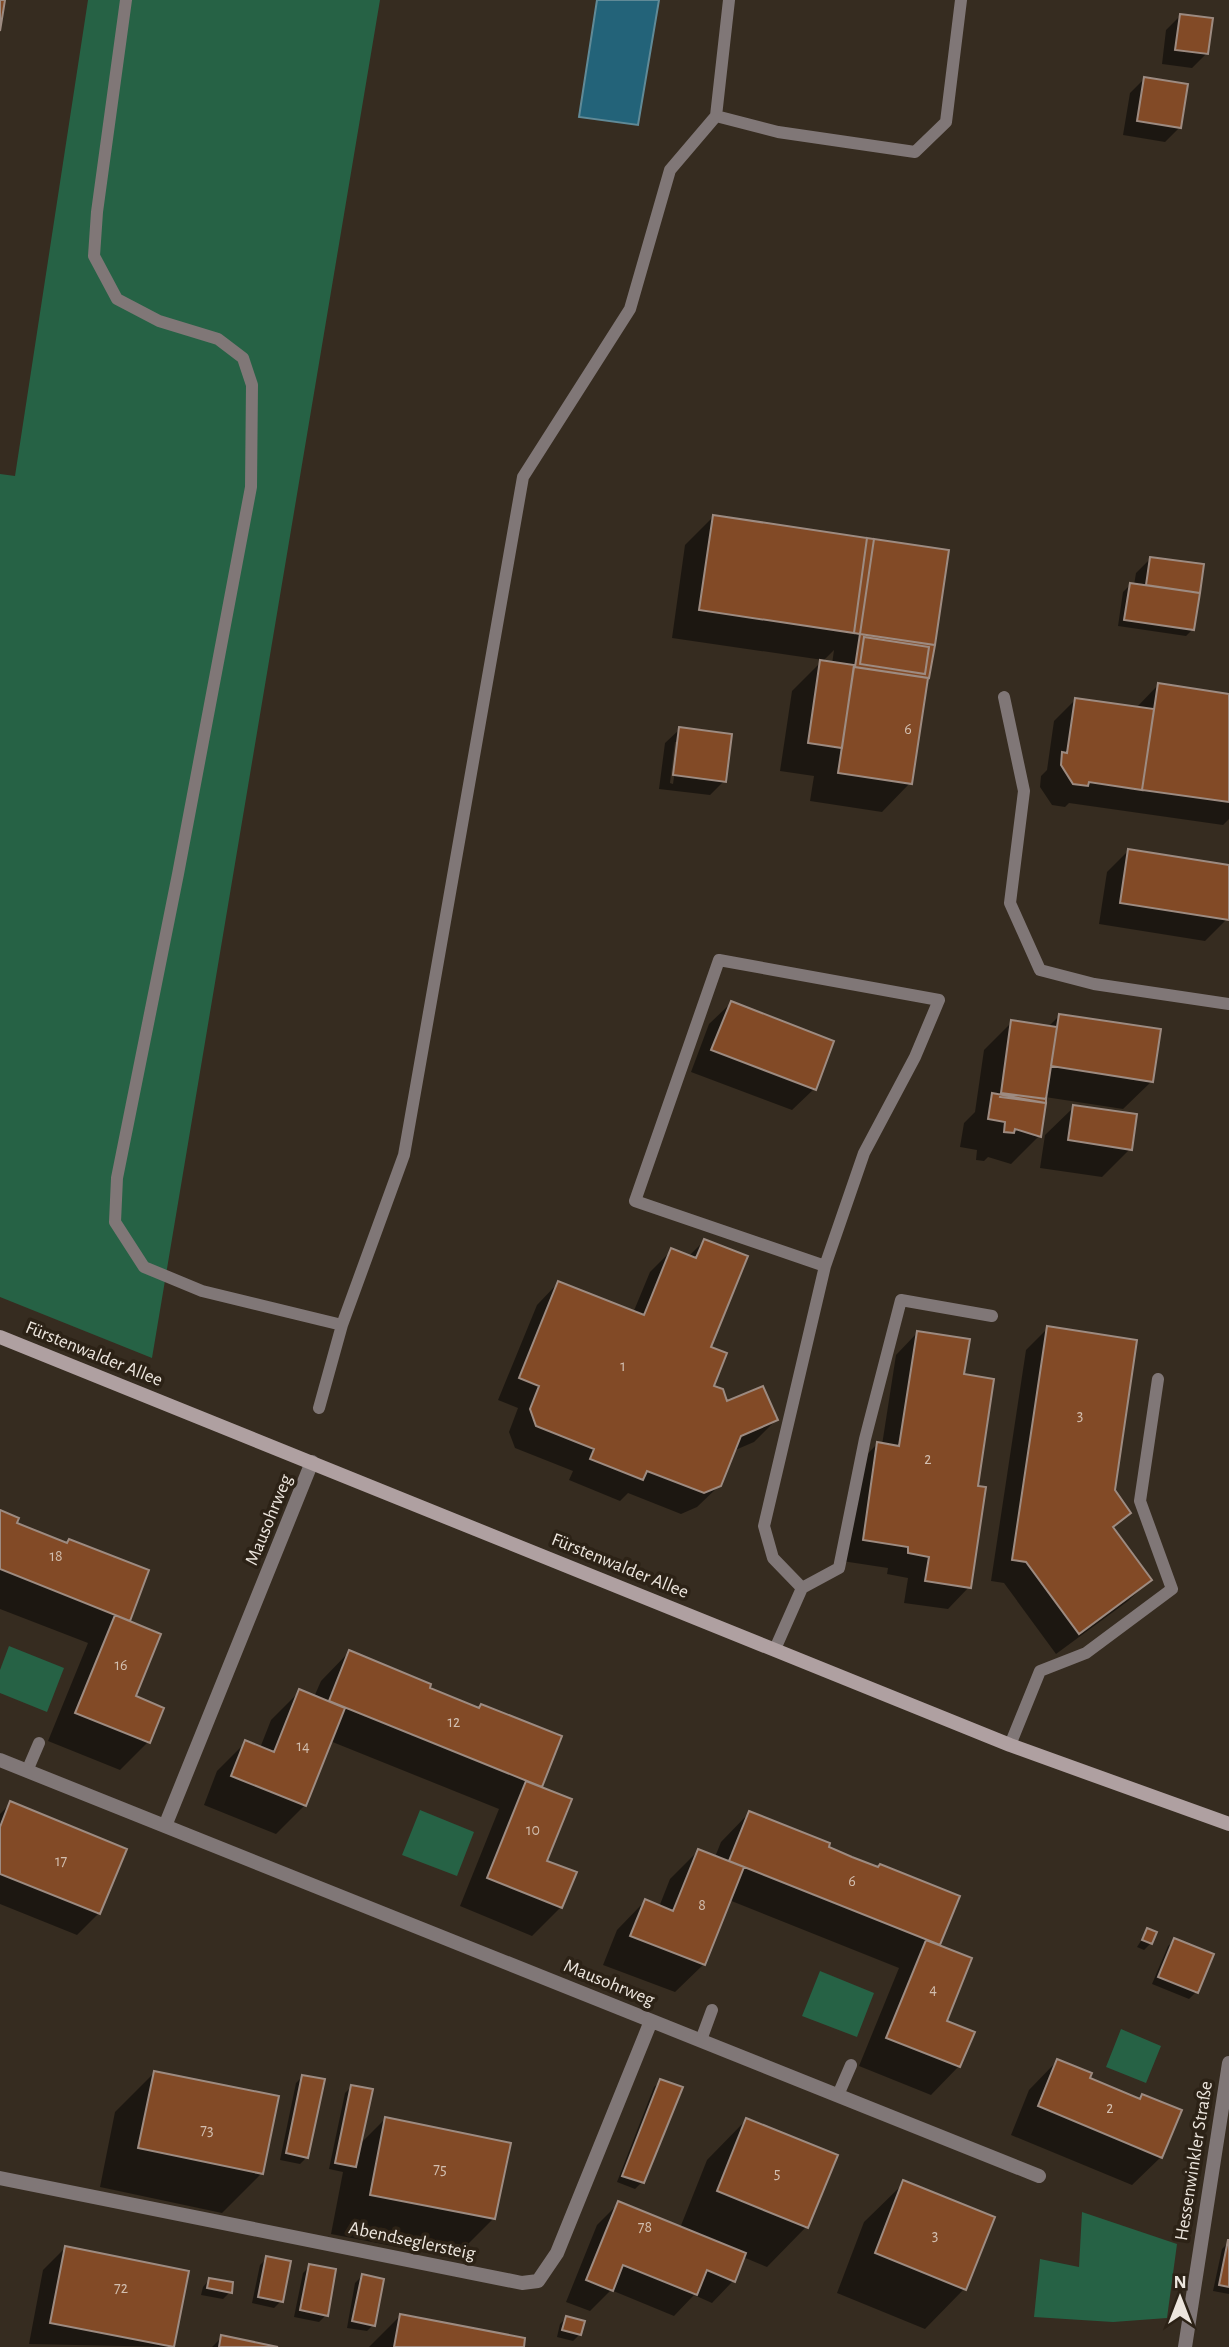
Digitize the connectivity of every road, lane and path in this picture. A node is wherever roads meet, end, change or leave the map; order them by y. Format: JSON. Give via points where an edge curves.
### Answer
{"nodes":[{"id":1,"x":126,"y":0,"type":"edge"},
{"id":2,"x":729,"y":0,"type":"edge"},
{"id":3,"x":961,"y":0,"type":"edge"},
{"id":4,"x":716,"y":116,"type":"junction"},
{"id":5,"x":1003,"y":697,"type":"dead end"},
{"id":6,"x":1229,"y":1004,"type":"edge"},
{"id":7,"x":825,"y":1266,"type":"junction"},
{"id":8,"x":992,"y":1316,"type":"dead end"},
{"id":9,"x":342,"y":1325,"type":"junction"},
{"id":10,"x":0,"y":1337,"type":"edge"},
{"id":11,"x":1158,"y":1379,"type":"dead end"},
{"id":12,"x":319,"y":1408,"type":"dead end"},
{"id":13,"x":312,"y":1462,"type":"junction"},
{"id":14,"x":802,"y":1588,"type":"junction"},
{"id":15,"x":775,"y":1649,"type":"junction"},
{"id":16,"x":39,"y":1743,"type":"dead end"},
{"id":17,"x":1010,"y":1745,"type":"junction"},
{"id":18,"x":0,"y":1760,"type":"edge"},
{"id":19,"x":27,"y":1771,"type":"junction"},
{"id":20,"x":1229,"y":1824,"type":"edge"},
{"id":21,"x":165,"y":1826,"type":"junction"},
{"id":22,"x":712,"y":2010,"type":"dead end"},
{"id":23,"x":651,"y":2021,"type":"junction"},
{"id":24,"x":701,"y":2040,"type":"junction"},
{"id":25,"x":1229,"y":2063,"type":"edge"},
{"id":26,"x":851,"y":2065,"type":"dead end"},
{"id":27,"x":838,"y":2095,"type":"junction"},
{"id":28,"x":1039,"y":2175,"type":"dead end"},
{"id":29,"x":0,"y":2178,"type":"edge"},
{"id":30,"x":1185,"y":2347,"type":"edge"}],
"edges":[{"from":1,"to":9,"type":"lane","via":[[94,257],[117,299],[159,321],[218,339],[243,358],[252,385],[251,487],[117,1178],[115,1222],[144,1267],[202,1291]]},
{"from":2,"to":4,"type":"lane"},
{"from":3,"to":4,"type":"lane","via":[[946,122],[915,152],[778,132]]},
{"from":4,"to":9,"type":"lane","via":[[670,170],[630,309],[523,477],[404,1155]]},
{"from":5,"to":6,"type":"lane","via":[[1024,790],[1010,903],[1040,970],[1094,984]]},
{"from":7,"to":7,"type":"lane","via":[[635,1201],[719,960],[939,1000],[915,1057],[863,1153]]},
{"from":7,"to":14,"type":"lane","via":[[764,1526],[773,1558]]},
{"from":8,"to":14,"type":"lane","via":[[901,1300],[865,1439],[839,1568]]},
{"from":9,"to":12,"type":"lane"},
{"from":10,"to":13,"type":"main road","name":"Fürstenwalder Allee"},
{"from":11,"to":17,"type":"lane","via":[[1140,1501],[1172,1589],[1086,1653],[1040,1671]]},
{"from":13,"to":15,"type":"main road","name":"Fürstenwalder Allee"},
{"from":13,"to":21,"type":"street","name":"Mausohrweg"},
{"from":14,"to":15,"type":"lane"},
{"from":15,"to":17,"type":"main road","name":"Fürstenwalder Allee"},
{"from":16,"to":19,"type":"lane"},
{"from":17,"to":20,"type":"main road","name":"Fürstenwalder Allee"},
{"from":18,"to":19,"type":"street","name":"Mausohrweg"},
{"from":19,"to":21,"type":"street","name":"Mausohrweg"},
{"from":21,"to":23,"type":"street","name":"Mausohrweg"},
{"from":22,"to":24,"type":"lane"},
{"from":23,"to":24,"type":"street","name":"Mausohrweg"},
{"from":23,"to":29,"type":"street","name":"Abendseglersteig","via":[[556,2253],[538,2281],[522,2283]]},
{"from":24,"to":27,"type":"street","name":"Mausohrweg"},
{"from":25,"to":30,"type":"street","name":"Hessenwinkler Straße"},
{"from":26,"to":27,"type":"lane"},
{"from":27,"to":28,"type":"street","name":"Mausohrweg"}]}
